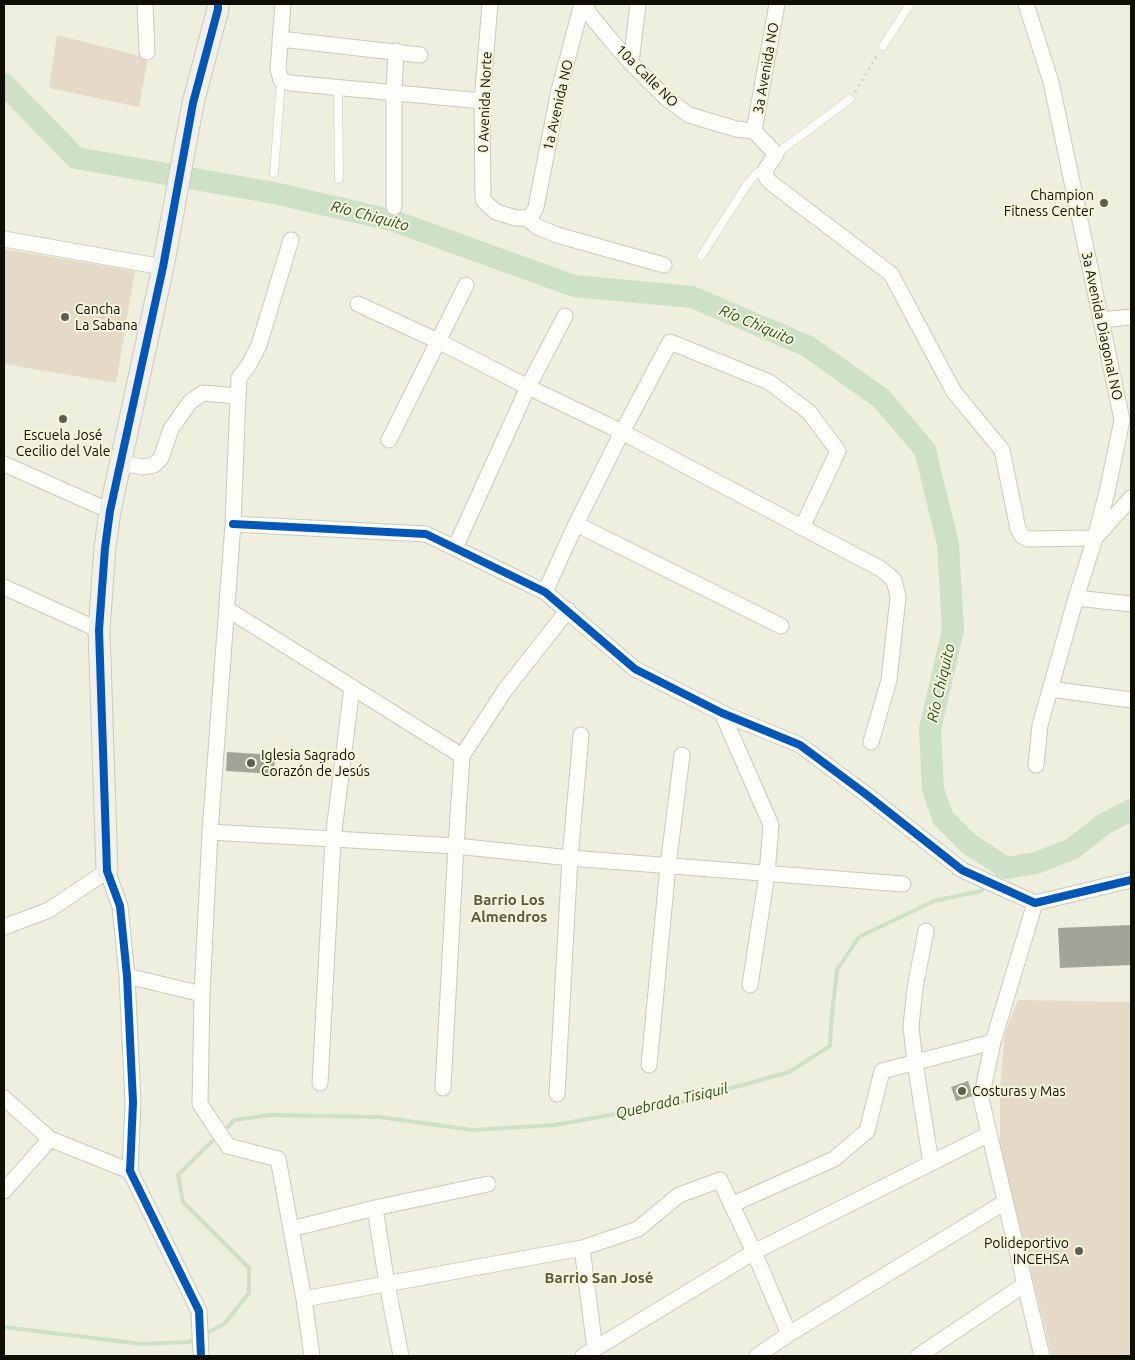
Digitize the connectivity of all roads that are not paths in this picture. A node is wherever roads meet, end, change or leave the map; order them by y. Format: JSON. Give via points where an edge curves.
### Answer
{"nodes":[{"id":1,"x":145,"y":4,"type":"edge"},
{"id":2,"x":283,"y":4,"type":"edge"},
{"id":3,"x":490,"y":4,"type":"edge"},
{"id":4,"x":583,"y":4,"type":"edge"},
{"id":5,"x":638,"y":4,"type":"edge"},
{"id":6,"x":777,"y":4,"type":"edge"},
{"id":7,"x":910,"y":4,"type":"edge"},
{"id":8,"x":1026,"y":4,"type":"edge"},
{"id":9,"x":220,"y":6,"type":"edge"},
{"id":10,"x":280,"y":39,"type":"junction"},
{"id":11,"x":883,"y":46,"type":"road end"},
{"id":12,"x":396,"y":51,"type":"junction"},
{"id":13,"x":147,"y":52,"type":"dead end"},
{"id":14,"x":420,"y":55,"type":"dead end"},
{"id":15,"x":631,"y":63,"type":"junction"},
{"id":16,"x":282,"y":80,"type":"junction"},
{"id":17,"x":338,"y":88,"type":"junction"},
{"id":18,"x":394,"y":93,"type":"junction"},
{"id":19,"x":850,"y":99,"type":"road end"},
{"id":20,"x":482,"y":101,"type":"junction"},
{"id":21,"x":754,"y":131,"type":"junction"},
{"id":22,"x":776,"y":154,"type":"junction"},
{"id":23,"x":766,"y":170,"type":"junction"},
{"id":24,"x":274,"y":173,"type":"dead end"},
{"id":25,"x":339,"y":179,"type":"dead end"},
{"id":26,"x":394,"y":207,"type":"dead end"},
{"id":27,"x":526,"y":218,"type":"junction"},
{"id":28,"x":4,"y":239,"type":"edge"},
{"id":29,"x":292,"y":240,"type":"dead end"},
{"id":30,"x":701,"y":256,"type":"dead end"},
{"id":31,"x":664,"y":265,"type":"dead end"},
{"id":32,"x":163,"y":267,"type":"junction"},
{"id":33,"x":466,"y":285,"type":"dead end"},
{"id":34,"x":358,"y":304,"type":"dead end"},
{"id":35,"x":565,"y":316,"type":"dead end"},
{"id":36,"x":1131,"y":317,"type":"edge"},
{"id":37,"x":1101,"y":320,"type":"junction"},
{"id":38,"x":438,"y":341,"type":"junction"},
{"id":39,"x":528,"y":387,"type":"junction"},
{"id":40,"x":238,"y":396,"type":"junction"},
{"id":41,"x":622,"y":432,"type":"junction"},
{"id":42,"x":389,"y":440,"type":"dead end"},
{"id":43,"x":121,"y":463,"type":"junction"},
{"id":44,"x":4,"y":464,"type":"edge"},
{"id":45,"x":1131,"y":498,"type":"edge"},
{"id":46,"x":110,"y":511,"type":"junction"},
{"id":47,"x":233,"y":524,"type":"junction"},
{"id":48,"x":576,"y":524,"type":"junction"},
{"id":49,"x":802,"y":528,"type":"junction"},
{"id":50,"x":1095,"y":538,"type":"junction"},
{"id":51,"x":455,"y":548,"type":"junction"},
{"id":52,"x":4,"y":587,"type":"edge"},
{"id":53,"x":546,"y":592,"type":"junction"},
{"id":54,"x":1076,"y":598,"type":"junction"},
{"id":55,"x":1131,"y":604,"type":"edge"},
{"id":56,"x":227,"y":609,"type":"junction"},
{"id":57,"x":568,"y":610,"type":"junction"},
{"id":58,"x":781,"y":626,"type":"dead end"},
{"id":59,"x":99,"y":630,"type":"junction"},
{"id":60,"x":352,"y":687,"type":"junction"},
{"id":61,"x":1050,"y":689,"type":"junction"},
{"id":62,"x":1131,"y":700,"type":"edge"},
{"id":63,"x":722,"y":713,"type":"junction"},
{"id":64,"x":580,"y":735,"type":"dead end"},
{"id":65,"x":870,"y":742,"type":"dead end"},
{"id":66,"x":682,"y":755,"type":"dead end"},
{"id":67,"x":462,"y":756,"type":"junction"},
{"id":68,"x":1036,"y":764,"type":"dead end"},
{"id":69,"x":210,"y":832,"type":"junction"},
{"id":70,"x":333,"y":839,"type":"junction"},
{"id":71,"x":456,"y":846,"type":"junction"},
{"id":72,"x":570,"y":858,"type":"junction"},
{"id":73,"x":668,"y":866,"type":"junction"},
{"id":74,"x":107,"y":871,"type":"junction"},
{"id":75,"x":767,"y":874,"type":"junction"},
{"id":76,"x":1131,"y":880,"type":"edge"},
{"id":77,"x":903,"y":884,"type":"dead end"},
{"id":78,"x":1035,"y":903,"type":"junction"},
{"id":79,"x":4,"y":927,"type":"edge"},
{"id":80,"x":926,"y":931,"type":"dead end"},
{"id":81,"x":127,"y":976,"type":"junction"},
{"id":82,"x":750,"y":985,"type":"dead end"},
{"id":83,"x":202,"y":994,"type":"junction"},
{"id":84,"x":993,"y":1042,"type":"junction"},
{"id":85,"x":914,"y":1063,"type":"junction"},
{"id":86,"x":649,"y":1065,"type":"dead end"},
{"id":87,"x":320,"y":1083,"type":"dead end"},
{"id":88,"x":443,"y":1088,"type":"dead end"},
{"id":89,"x":557,"y":1094,"type":"dead end"},
{"id":90,"x":4,"y":1098,"type":"edge"},
{"id":91,"x":989,"y":1134,"type":"junction"},
{"id":92,"x":50,"y":1139,"type":"junction"},
{"id":93,"x":931,"y":1163,"type":"junction"},
{"id":94,"x":130,"y":1171,"type":"junction"},
{"id":95,"x":488,"y":1184,"type":"dead end"},
{"id":96,"x":4,"y":1191,"type":"edge"},
{"id":97,"x":1005,"y":1202,"type":"junction"},
{"id":98,"x":732,"y":1204,"type":"junction"},
{"id":99,"x":376,"y":1208,"type":"junction"},
{"id":100,"x":291,"y":1229,"type":"junction"},
{"id":101,"x":582,"y":1248,"type":"junction"},
{"id":102,"x":754,"y":1252,"type":"junction"},
{"id":103,"x":387,"y":1284,"type":"junction"},
{"id":104,"x":1024,"y":1285,"type":"junction"},
{"id":105,"x":304,"y":1300,"type":"junction"},
{"id":106,"x":789,"y":1334,"type":"junction"},
{"id":107,"x":589,"y":1352,"type":"edge"},
{"id":108,"x":202,"y":1355,"type":"edge"},
{"id":109,"x":312,"y":1356,"type":"edge"},
{"id":110,"x":401,"y":1356,"type":"edge"},
{"id":111,"x":757,"y":1356,"type":"edge"},
{"id":112,"x":918,"y":1356,"type":"edge"},
{"id":113,"x":1042,"y":1356,"type":"edge"}],
"edges":[{"from":1,"to":13,"type":"street"},
{"from":2,"to":10,"type":"street"},
{"from":3,"to":20,"type":"street","name":"0 Avenida Norte"},
{"from":4,"to":15,"type":"street","name":"10a Calle NO"},
{"from":4,"to":27,"type":"street","name":"1a Avenida NO","via":[[559,90],[536,206],[532,215]]},
{"from":5,"to":15,"type":"street"},
{"from":6,"to":21,"type":"street","name":"3a Avenida NO"},
{"from":7,"to":11,"type":"lane"},
{"from":8,"to":37,"type":"street","name":"3a Avenida Diagonal NO","via":[[1051,82]]},
{"from":9,"to":32,"type":"street","via":[[193,103]]},
{"from":10,"to":12,"type":"street"},
{"from":10,"to":16,"type":"street","via":[[278,69]]},
{"from":12,"to":14,"type":"street"},
{"from":12,"to":18,"type":"street"},
{"from":15,"to":21,"type":"street","name":"10a Calle NO","via":[[667,99],[689,115]]},
{"from":16,"to":17,"type":"street","via":[[290,84]]},
{"from":16,"to":24,"type":"lane"},
{"from":17,"to":18,"type":"street"},
{"from":17,"to":25,"type":"lane"},
{"from":18,"to":20,"type":"street"},
{"from":18,"to":26,"type":"street"},
{"from":19,"to":22,"type":"lane"},
{"from":20,"to":27,"type":"street","name":"0 Avenida Norte","via":[[483,200],[496,212]]},
{"from":21,"to":22,"type":"street"},
{"from":22,"to":23,"type":"street"},
{"from":23,"to":30,"type":"lane","via":[[757,172],[748,183]]},
{"from":23,"to":50,"type":"street","via":[[770,182],[891,274],[954,392],[1002,450],[1022,536],[1028,539]]},
{"from":27,"to":31,"type":"street","via":[[557,235]]},
{"from":28,"to":32,"type":"street"},
{"from":29,"to":40,"type":"street","via":[[260,345],[239,378]]},
{"from":32,"to":43,"type":"street"},
{"from":33,"to":38,"type":"street"},
{"from":34,"to":38,"type":"street"},
{"from":35,"to":39,"type":"street"},
{"from":36,"to":37,"type":"street"},
{"from":37,"to":50,"type":"street","name":"3a Avenida Diagonal NO","via":[[1122,420]]},
{"from":38,"to":39,"type":"street"},
{"from":38,"to":42,"type":"street"},
{"from":39,"to":41,"type":"street"},
{"from":39,"to":51,"type":"street"},
{"from":40,"to":43,"type":"street","via":[[203,393],[190,402],[171,429],[161,458],[154,465],[143,467]]},
{"from":40,"to":47,"type":"street"},
{"from":41,"to":48,"type":"street"},
{"from":41,"to":49,"type":"street"},
{"from":41,"to":49,"type":"street","via":[[670,342],[769,382],[809,412],[838,451]]},
{"from":43,"to":46,"type":"street"},
{"from":44,"to":46,"type":"street"},
{"from":45,"to":50,"type":"street"},
{"from":46,"to":59,"type":"street"},
{"from":47,"to":51,"type":"street","via":[[426,534]]},
{"from":47,"to":56,"type":"street"},
{"from":48,"to":53,"type":"street"},
{"from":48,"to":58,"type":"street"},
{"from":49,"to":65,"type":"street","via":[[881,569],[894,580],[898,597],[889,680]]},
{"from":50,"to":54,"type":"street","name":"3a Avenida Diagonal NO"},
{"from":51,"to":53,"type":"street"},
{"from":52,"to":59,"type":"street"},
{"from":53,"to":57,"type":"street"},
{"from":54,"to":55,"type":"street"},
{"from":54,"to":61,"type":"street","name":"3a Avenida Diagonal NO"},
{"from":56,"to":60,"type":"street"},
{"from":56,"to":69,"type":"street"},
{"from":57,"to":63,"type":"street","via":[[635,669]]},
{"from":57,"to":67,"type":"street","via":[[505,690]]},
{"from":59,"to":74,"type":"street"},
{"from":60,"to":67,"type":"street"},
{"from":60,"to":70,"type":"street"},
{"from":61,"to":62,"type":"street"},
{"from":61,"to":68,"type":"street","name":"3a Avenida Diagonal NO","via":[[1040,725]]},
{"from":63,"to":75,"type":"street","via":[[771,825]]},
{"from":63,"to":78,"type":"street","via":[[800,745],[962,870]]},
{"from":64,"to":72,"type":"street"},
{"from":66,"to":73,"type":"street"},
{"from":67,"to":71,"type":"street"},
{"from":69,"to":70,"type":"street"},
{"from":69,"to":83,"type":"street"},
{"from":70,"to":71,"type":"street"},
{"from":70,"to":87,"type":"street"},
{"from":71,"to":72,"type":"street"},
{"from":71,"to":88,"type":"street"},
{"from":72,"to":73,"type":"street"},
{"from":72,"to":89,"type":"street"},
{"from":73,"to":75,"type":"street"},
{"from":73,"to":86,"type":"street"},
{"from":74,"to":79,"type":"street","via":[[49,910]]},
{"from":74,"to":81,"type":"street","via":[[120,906]]},
{"from":75,"to":77,"type":"street"},
{"from":75,"to":82,"type":"street"},
{"from":76,"to":78,"type":"street"},
{"from":78,"to":84,"type":"street"},
{"from":80,"to":85,"type":"street","via":[[915,988]]},
{"from":81,"to":83,"type":"street"},
{"from":81,"to":94,"type":"street","via":[[133,1102]]},
{"from":83,"to":100,"type":"street","via":[[200,1104],[228,1146],[278,1159]]},
{"from":84,"to":85,"type":"street"},
{"from":84,"to":91,"type":"street","via":[[981,1099]]},
{"from":85,"to":93,"type":"street"},
{"from":85,"to":98,"type":"street","via":[[882,1071],[867,1131],[834,1159]]},
{"from":90,"to":92,"type":"street"},
{"from":91,"to":93,"type":"street"},
{"from":91,"to":97,"type":"street"},
{"from":92,"to":94,"type":"street"},
{"from":92,"to":96,"type":"street"},
{"from":93,"to":102,"type":"street"},
{"from":94,"to":108,"type":"street","via":[[199,1311]]},
{"from":95,"to":99,"type":"street"},
{"from":97,"to":104,"type":"street"},
{"from":97,"to":106,"type":"street"},
{"from":98,"to":101,"type":"street","via":[[720,1180],[679,1194],[638,1229]]},
{"from":98,"to":102,"type":"street"},
{"from":99,"to":100,"type":"street"},
{"from":99,"to":103,"type":"street"},
{"from":100,"to":105,"type":"street"},
{"from":101,"to":103,"type":"street"},
{"from":101,"to":107,"type":"street"},
{"from":102,"to":106,"type":"street"},
{"from":102,"to":107,"type":"street"},
{"from":103,"to":105,"type":"street"},
{"from":103,"to":110,"type":"street"},
{"from":104,"to":112,"type":"street"},
{"from":104,"to":113,"type":"street"},
{"from":105,"to":109,"type":"street"},
{"from":106,"to":111,"type":"street"}]}
